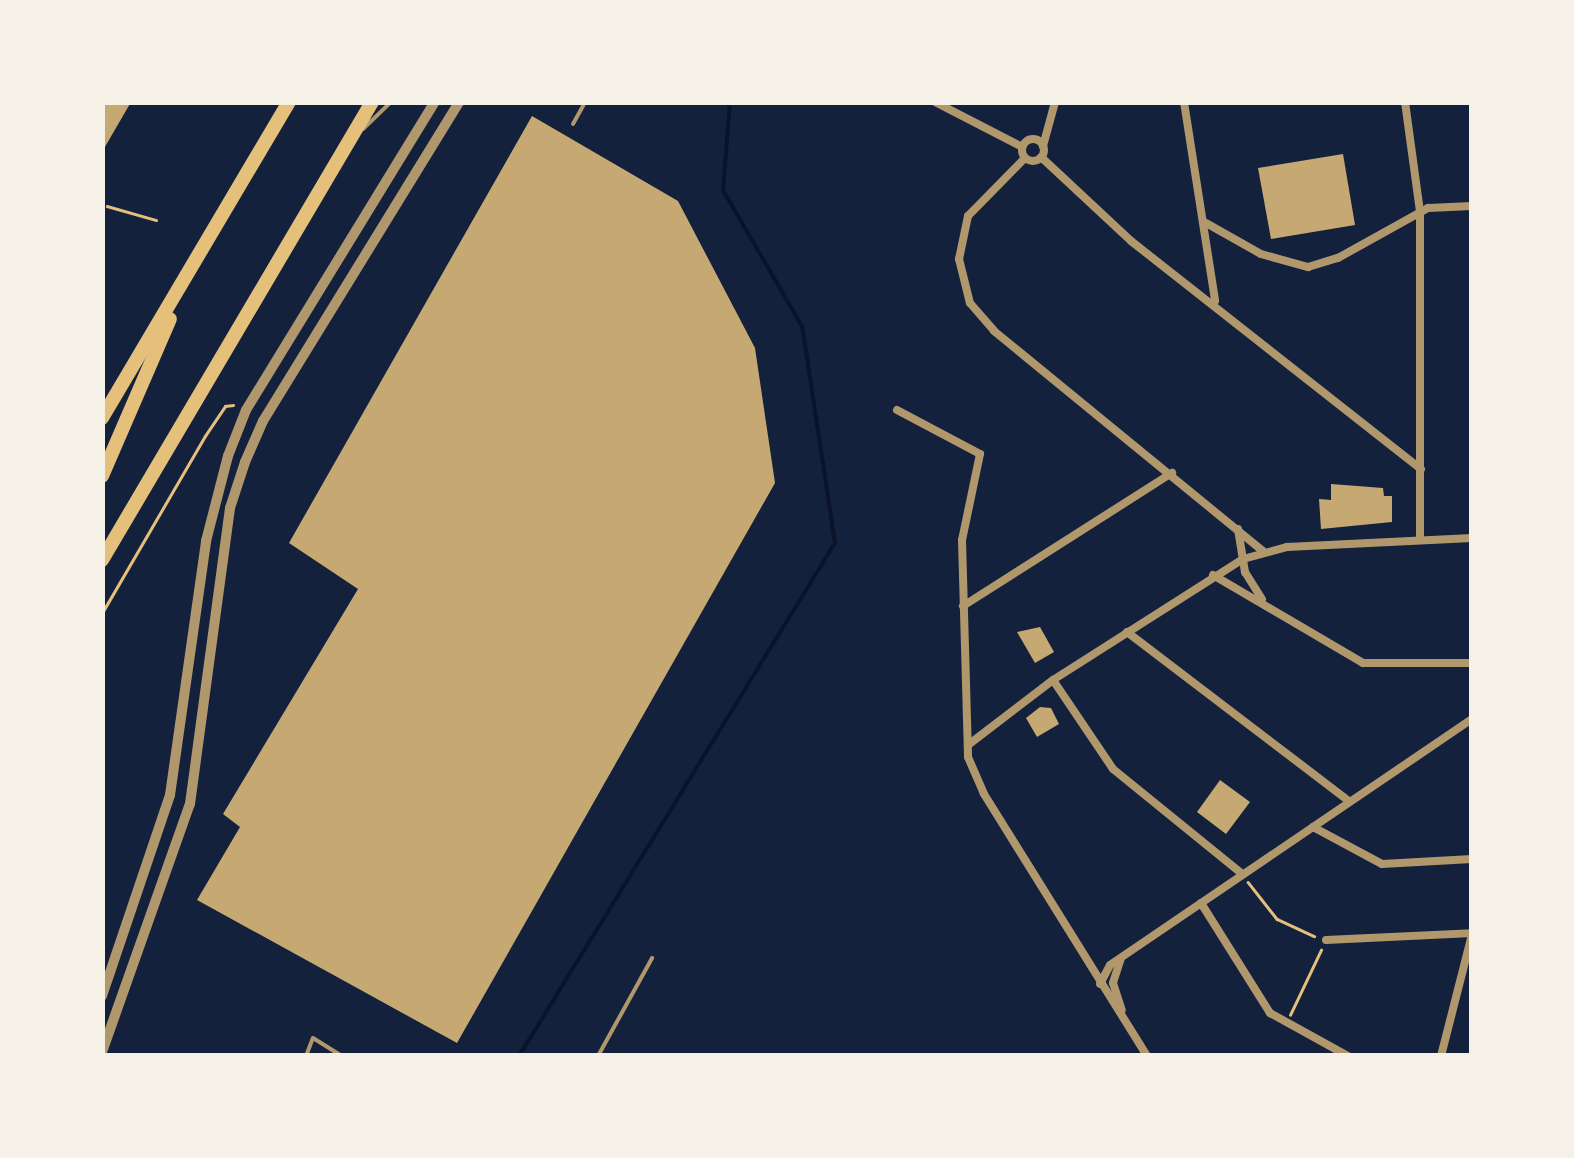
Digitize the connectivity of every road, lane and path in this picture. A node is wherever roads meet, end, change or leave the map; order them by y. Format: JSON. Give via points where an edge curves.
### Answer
{"nodes":[{"id":1,"x":289,"y":102,"type":"edge"},
{"id":2,"x":372,"y":102,"type":"edge"},
{"id":3,"x":391,"y":102,"type":"edge"},
{"id":4,"x":434,"y":102,"type":"edge"},
{"id":5,"x":459,"y":102,"type":"edge"},
{"id":6,"x":585,"y":102,"type":"edge"},
{"id":7,"x":935,"y":102,"type":"edge"},
{"id":8,"x":1184,"y":102,"type":"edge"},
{"id":9,"x":1405,"y":102,"type":"edge"},
{"id":10,"x":1054,"y":106,"type":"edge"},
{"id":11,"x":573,"y":124,"type":"dead end"},
{"id":12,"x":355,"y":134,"type":"junction"},
{"id":13,"x":1032,"y":139,"type":"junction"},
{"id":14,"x":1043,"y":146,"type":"junction"},
{"id":15,"x":1022,"y":147,"type":"junction"},
{"id":16,"x":1041,"y":157,"type":"junction"},
{"id":17,"x":1026,"y":158,"type":"junction"},
{"id":18,"x":107,"y":206,"type":"dead end"},
{"id":19,"x":1472,"y":206,"type":"edge"},
{"id":20,"x":1420,"y":212,"type":"junction"},
{"id":21,"x":156,"y":220,"type":"dead end"},
{"id":22,"x":1206,"y":223,"type":"junction"},
{"id":23,"x":194,"y":263,"type":"junction"},
{"id":24,"x":1215,"y":302,"type":"junction"},
{"id":25,"x":246,"y":410,"type":"junction"},
{"id":26,"x":897,"y":410,"type":"dead end"},
{"id":27,"x":102,"y":418,"type":"edge"},
{"id":28,"x":1421,"y":469,"type":"junction"},
{"id":29,"x":1172,"y":474,"type":"junction"},
{"id":30,"x":102,"y":476,"type":"edge"},
{"id":31,"x":1236,"y":525,"type":"junction"},
{"id":32,"x":1472,"y":538,"type":"edge"},
{"id":33,"x":1420,"y":540,"type":"junction"},
{"id":34,"x":1263,"y":551,"type":"junction"},
{"id":35,"x":1243,"y":559,"type":"junction"},
{"id":36,"x":102,"y":560,"type":"edge"},
{"id":37,"x":1212,"y":575,"type":"junction"},
{"id":38,"x":963,"y":606,"type":"junction"},
{"id":39,"x":1268,"y":606,"type":"junction"},
{"id":40,"x":102,"y":613,"type":"edge"},
{"id":41,"x":1127,"y":632,"type":"junction"},
{"id":42,"x":1472,"y":663,"type":"edge"},
{"id":43,"x":1054,"y":680,"type":"junction"},
{"id":44,"x":1472,"y":720,"type":"edge"},
{"id":45,"x":968,"y":745,"type":"junction"},
{"id":46,"x":1350,"y":801,"type":"junction"},
{"id":47,"x":1312,"y":827,"type":"junction"},
{"id":48,"x":1472,"y":860,"type":"edge"},
{"id":49,"x":1242,"y":874,"type":"junction"},
{"id":50,"x":1258,"y":894,"type":"dead end"},
{"id":51,"x":1201,"y":903,"type":"junction"},
{"id":52,"x":1310,"y":934,"type":"dead end"},
{"id":53,"x":1472,"y":934,"type":"edge"},
{"id":54,"x":1326,"y":940,"type":"dead end"},
{"id":55,"x":1082,"y":954,"type":"junction"},
{"id":56,"x":652,"y":958,"type":"dead end"},
{"id":57,"x":1121,"y":958,"type":"junction"},
{"id":58,"x":1317,"y":958,"type":"dead end"},
{"id":59,"x":1100,"y":984,"type":"junction"},
{"id":60,"x":102,"y":996,"type":"edge"},
{"id":61,"x":1126,"y":1024,"type":"junction"},
{"id":62,"x":1286,"y":1025,"type":"junction"},
{"id":63,"x":102,"y":1052,"type":"edge"},
{"id":64,"x":306,"y":1056,"type":"edge"},
{"id":65,"x":342,"y":1056,"type":"edge"},
{"id":66,"x":598,"y":1056,"type":"edge"},
{"id":67,"x":1147,"y":1056,"type":"edge"},
{"id":68,"x":1348,"y":1056,"type":"edge"},
{"id":69,"x":1440,"y":1056,"type":"edge"}],
"edges":[{"from":1,"to":23,"type":"highway"},
{"from":2,"to":12,"type":"highway"},
{"from":3,"to":12,"type":"lane"},
{"from":4,"to":25,"type":"street"},
{"from":5,"to":63,"type":"street","via":[[263,421],[246,462],[230,508],[190,804]]},
{"from":6,"to":11,"type":"lane"},
{"from":7,"to":15,"type":"street"},
{"from":8,"to":22,"type":"street"},
{"from":9,"to":20,"type":"street"},
{"from":10,"to":13,"type":"street"},
{"from":10,"to":14,"type":"street"},
{"from":12,"to":36,"type":"highway"},
{"from":13,"to":14,"type":"street"},
{"from":13,"to":15,"type":"street"},
{"from":14,"to":16,"type":"street"},
{"from":15,"to":17,"type":"street"},
{"from":16,"to":17,"type":"street"},
{"from":16,"to":24,"type":"street","via":[[1108,222]]},
{"from":17,"to":29,"type":"street","via":[[968,216],[960,250],[966,294],[994,331]]},
{"from":18,"to":21,"type":"path"},
{"from":19,"to":20,"type":"street"},
{"from":20,"to":22,"type":"street","via":[[1338,258],[1308,267],[1277,261]]},
{"from":20,"to":28,"type":"street"},
{"from":22,"to":24,"type":"street"},
{"from":23,"to":27,"type":"highway"},
{"from":23,"to":30,"type":"highway"},
{"from":24,"to":28,"type":"street"},
{"from":25,"to":40,"type":"path","via":[[226,406]]},
{"from":25,"to":60,"type":"street","via":[[206,541],[166,810]]},
{"from":26,"to":38,"type":"street","via":[[971,446],[982,460],[964,518]]},
{"from":28,"to":33,"type":"street"},
{"from":29,"to":31,"type":"street"},
{"from":29,"to":38,"type":"street"},
{"from":31,"to":34,"type":"street"},
{"from":31,"to":35,"type":"street"},
{"from":32,"to":33,"type":"street"},
{"from":33,"to":34,"type":"street"},
{"from":34,"to":35,"type":"street"},
{"from":35,"to":37,"type":"street"},
{"from":35,"to":39,"type":"street","via":[[1247,578]]},
{"from":37,"to":39,"type":"street"},
{"from":37,"to":41,"type":"street"},
{"from":38,"to":45,"type":"street"},
{"from":39,"to":42,"type":"street","via":[[1364,663]]},
{"from":41,"to":43,"type":"street"},
{"from":41,"to":46,"type":"street"},
{"from":43,"to":45,"type":"street"},
{"from":43,"to":49,"type":"street","via":[[1112,769]]},
{"from":44,"to":46,"type":"street"},
{"from":45,"to":55,"type":"street","via":[[984,794]]},
{"from":46,"to":47,"type":"street"},
{"from":47,"to":48,"type":"street","via":[[1382,864]]},
{"from":47,"to":49,"type":"street"},
{"from":49,"to":51,"type":"street"},
{"from":50,"to":52,"type":"path","via":[[1277,918]]},
{"from":51,"to":57,"type":"street"},
{"from":51,"to":62,"type":"street","via":[[1255,992]]},
{"from":53,"to":54,"type":"street"},
{"from":53,"to":69,"type":"street"},
{"from":55,"to":57,"type":"street","via":[[1100,963]]},
{"from":55,"to":59,"type":"street"},
{"from":56,"to":66,"type":"lane"},
{"from":57,"to":59,"type":"street","via":[[1104,970]]},
{"from":57,"to":61,"type":"street","via":[[1113,983]]},
{"from":58,"to":62,"type":"path"},
{"from":59,"to":61,"type":"street"},
{"from":61,"to":67,"type":"street"},
{"from":62,"to":68,"type":"street"},
{"from":64,"to":65,"type":"lane","via":[[313,1038]]}]}
